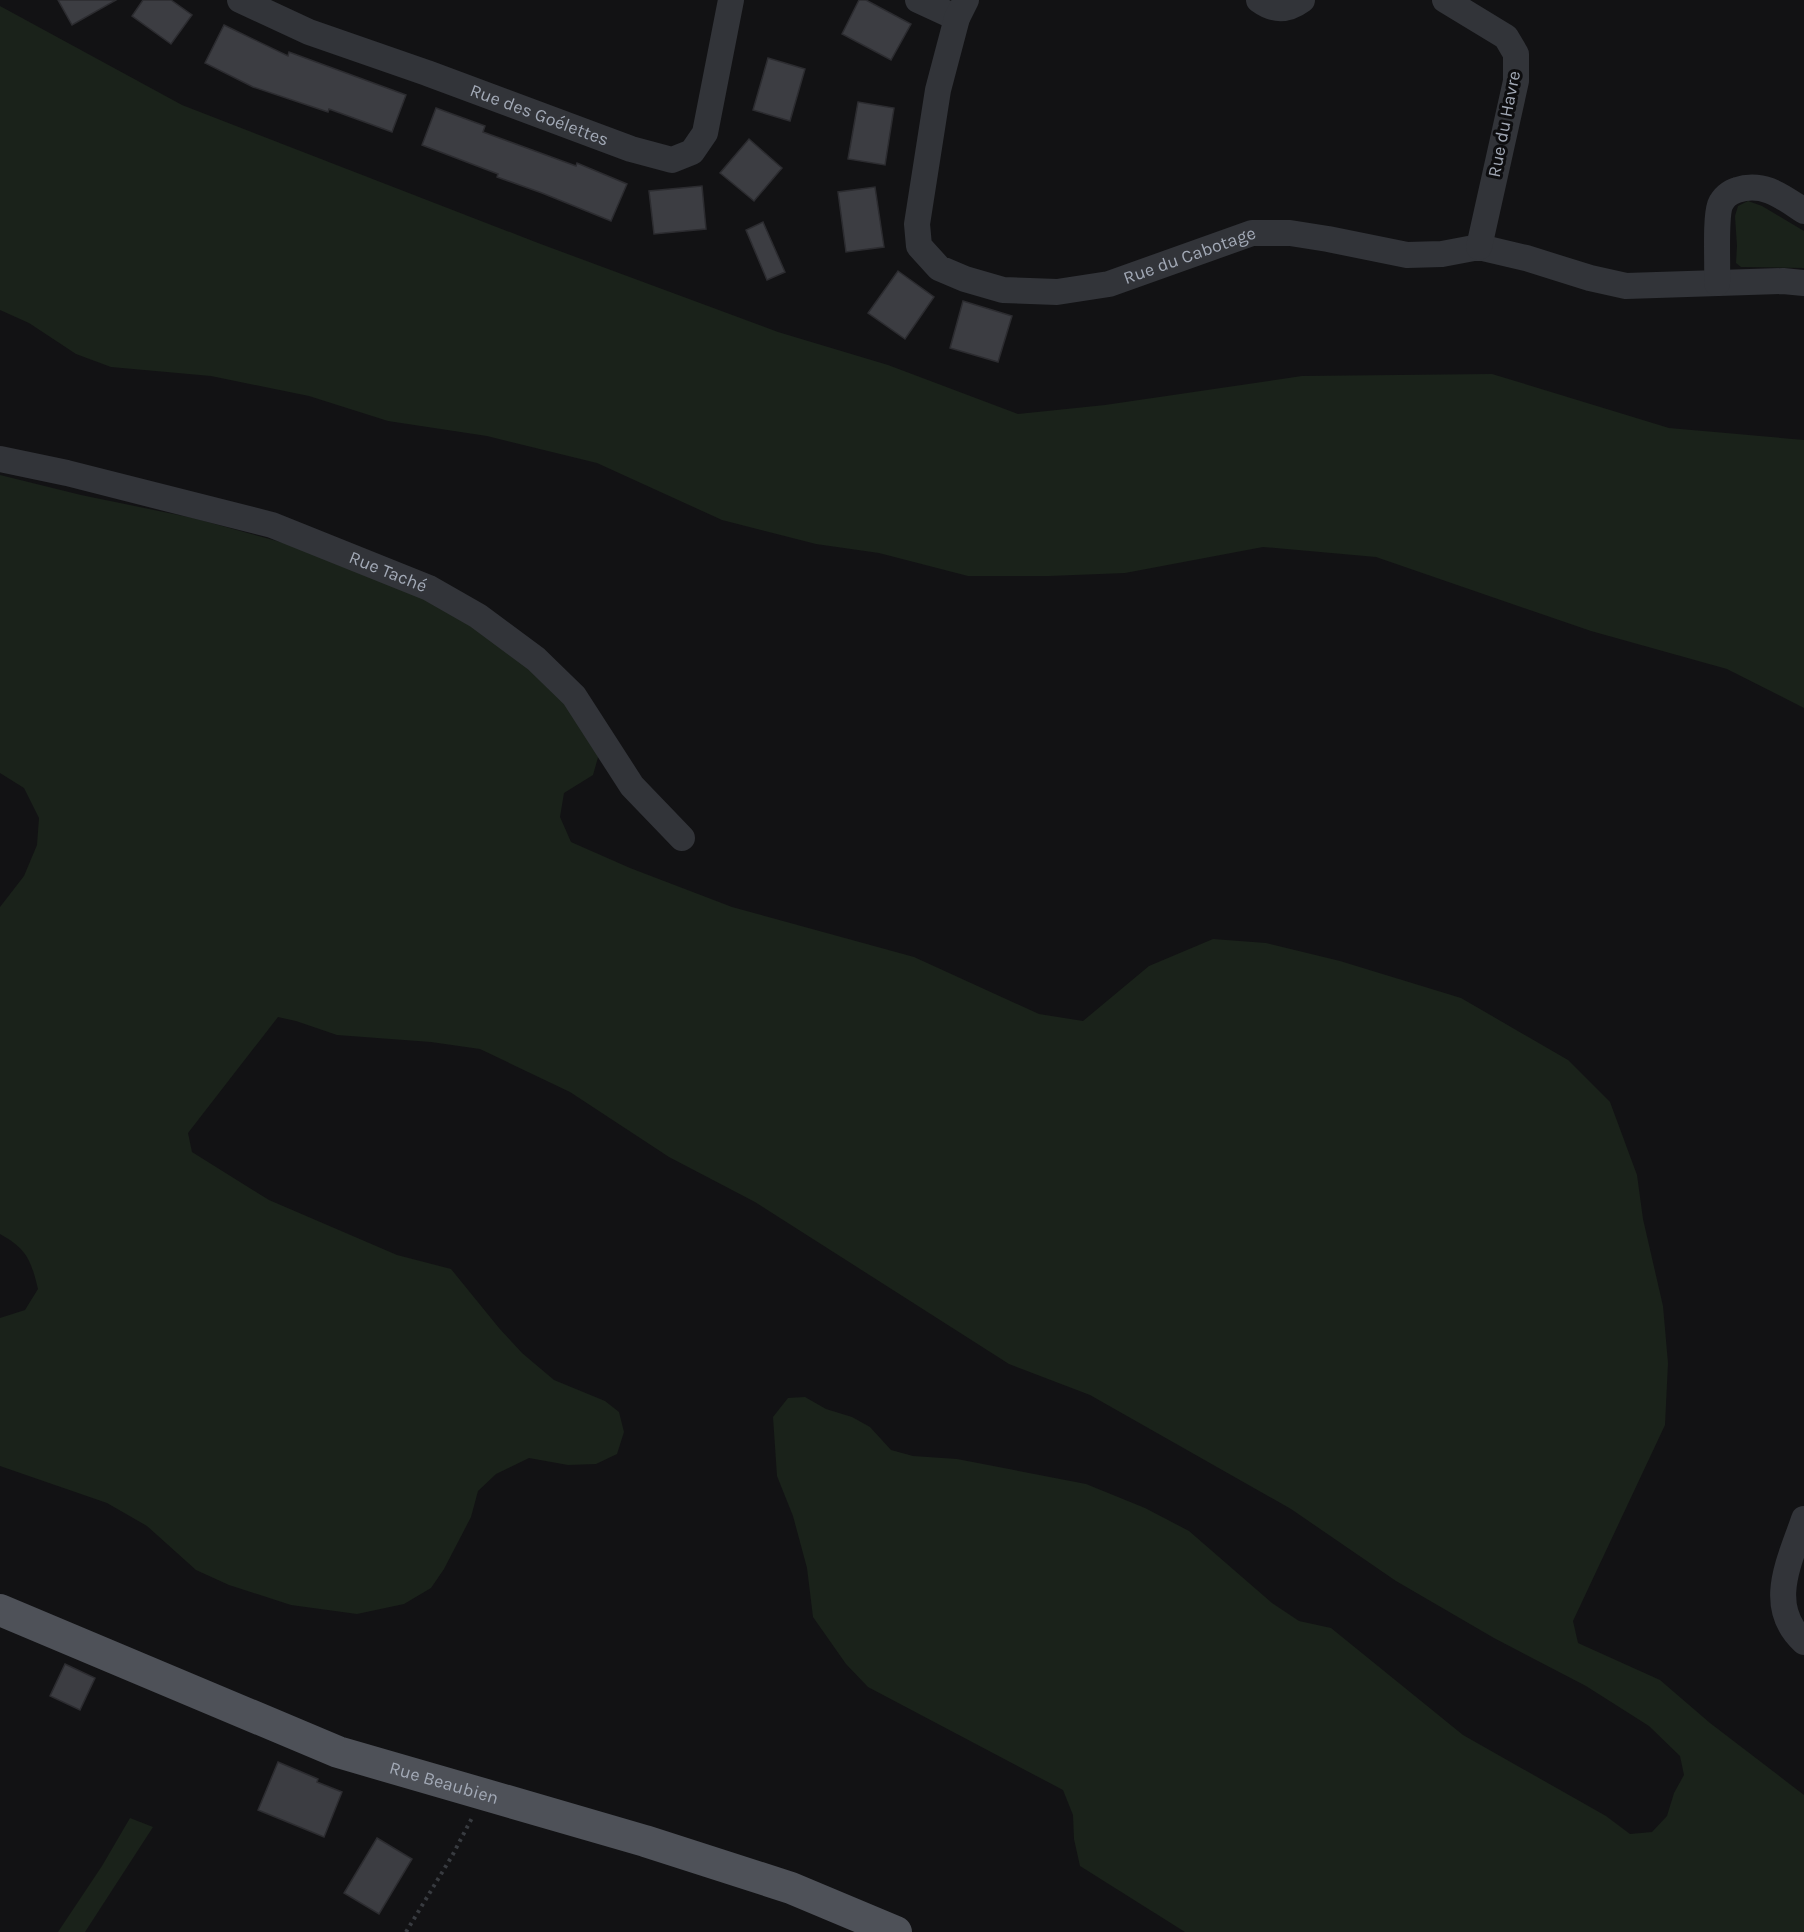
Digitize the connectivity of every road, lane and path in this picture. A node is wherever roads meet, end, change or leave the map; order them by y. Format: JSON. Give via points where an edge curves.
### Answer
{"nodes":[{"id":1,"x":240,"y":0,"type":"edge"},
{"id":2,"x":731,"y":0,"type":"edge"},
{"id":3,"x":918,"y":0,"type":"edge"},
{"id":4,"x":1259,"y":0,"type":"edge"},
{"id":5,"x":1302,"y":0,"type":"edge"},
{"id":6,"x":1445,"y":0,"type":"edge"},
{"id":7,"x":962,"y":9,"type":"edge"},
{"id":8,"x":1804,"y":211,"type":"edge"},
{"id":9,"x":1479,"y":248,"type":"junction"},
{"id":10,"x":1718,"y":283,"type":"junction"},
{"id":11,"x":1804,"y":283,"type":"edge"},
{"id":12,"x":0,"y":459,"type":"edge"},
{"id":13,"x":682,"y":838,"type":"dead end"},
{"id":14,"x":1804,"y":1519,"type":"edge"},
{"id":15,"x":0,"y":1610,"type":"edge"},
{"id":16,"x":1804,"y":1642,"type":"edge"},
{"id":17,"x":481,"y":1793,"type":"junction"},
{"id":18,"x":406,"y":1932,"type":"edge"},
{"id":19,"x":896,"y":1932,"type":"edge"}],
"edges":[{"from":1,"to":2,"type":"street","name":"Rue des Goélettes","via":[[309,32],[578,131],[672,160],[692,152],[705,133]]},
{"from":3,"to":7,"type":"street"},
{"from":4,"to":5,"type":"street","via":[[1269,8],[1284,9]]},
{"from":6,"to":9,"type":"street","name":"Rue du Havre","via":[[1506,37],[1516,54],[1516,81]]},
{"from":7,"to":9,"type":"street","name":"Rue du Cabotage","via":[[938,90],[917,224],[920,246],[939,268],[1003,290],[1057,292],[1109,284],[1252,233],[1290,233],[1407,255]]},
{"from":8,"to":10,"type":"street","via":[[1760,186],[1730,192],[1720,203]]},
{"from":9,"to":10,"type":"street","name":"Rue du Cabotage","via":[[1626,286]]},
{"from":10,"to":11,"type":"street","name":"Rue du Cabotage"},
{"from":12,"to":13,"type":"street","name":"Rue Taché","via":[[272,525],[429,588],[478,616],[536,659],[574,696],[632,786]]},
{"from":14,"to":16,"type":"street","via":[[1784,1579],[1782,1598],[1790,1627]]},
{"from":15,"to":17,"type":"main road","name":"Rue Beaubien","via":[[338,1752]]},
{"from":17,"to":18,"type":"path","via":[[469,1827]]},
{"from":17,"to":19,"type":"main road","name":"Rue Beaubien","via":[[791,1888]]}]}
